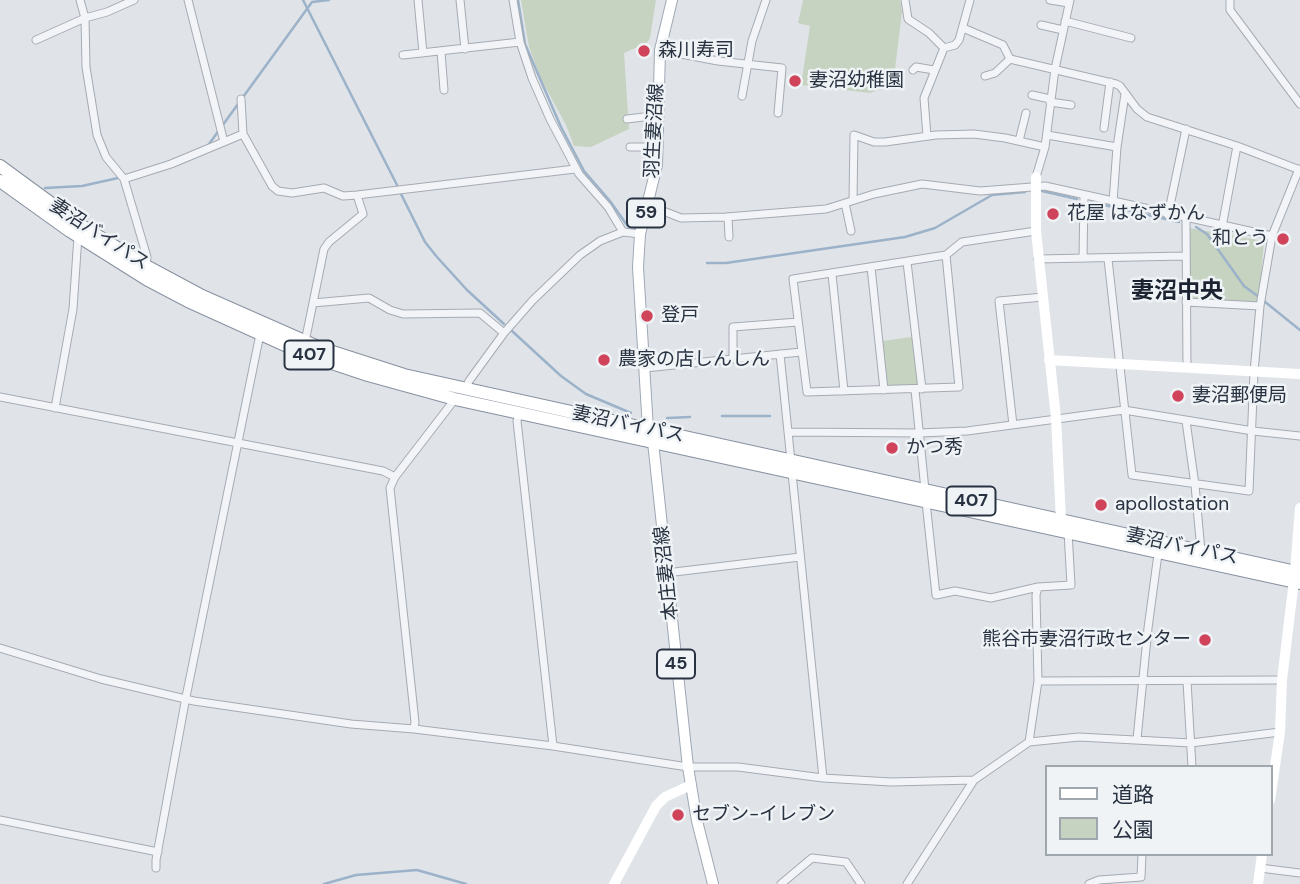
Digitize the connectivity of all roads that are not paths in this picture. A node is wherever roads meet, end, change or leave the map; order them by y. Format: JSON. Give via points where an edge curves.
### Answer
{"nodes":[{"id":1,"x":80,"y":0,"type":"edge"},
{"id":2,"x":134,"y":0,"type":"edge"},
{"id":3,"x":188,"y":0,"type":"edge"},
{"id":4,"x":418,"y":0,"type":"edge"},
{"id":5,"x":460,"y":0,"type":"edge"},
{"id":6,"x":513,"y":0,"type":"edge"},
{"id":7,"x":672,"y":0,"type":"edge"},
{"id":8,"x":766,"y":0,"type":"edge"},
{"id":9,"x":905,"y":0,"type":"edge"},
{"id":10,"x":970,"y":0,"type":"edge"},
{"id":11,"x":1050,"y":0,"type":"edge"},
{"id":12,"x":1230,"y":0,"type":"edge"},
{"id":13,"x":1070,"y":2,"type":"edge"},
{"id":14,"x":85,"y":18,"type":"junction"},
{"id":15,"x":1065,"y":21,"type":"junction"},
{"id":16,"x":1041,"y":25,"type":"dead end"},
{"id":17,"x":963,"y":28,"type":"junction"},
{"id":18,"x":1063,"y":30,"type":"junction"},
{"id":19,"x":1131,"y":38,"type":"dead end"},
{"id":20,"x":36,"y":40,"type":"dead end"},
{"id":21,"x":520,"y":42,"type":"junction"},
{"id":22,"x":465,"y":48,"type":"junction"},
{"id":23,"x":944,"y":48,"type":"junction"},
{"id":24,"x":660,"y":50,"type":"junction"},
{"id":25,"x":441,"y":51,"type":"junction"},
{"id":26,"x":423,"y":53,"type":"junction"},
{"id":27,"x":403,"y":55,"type":"dead end"},
{"id":28,"x":1010,"y":59,"type":"junction"},
{"id":29,"x":748,"y":64,"type":"junction"},
{"id":30,"x":1055,"y":69,"type":"junction"},
{"id":31,"x":913,"y":70,"type":"dead end"},
{"id":32,"x":934,"y":70,"type":"junction"},
{"id":33,"x":985,"y":76,"type":"dead end"},
{"id":34,"x":1110,"y":82,"type":"junction"},
{"id":35,"x":444,"y":90,"type":"dead end"},
{"id":36,"x":1125,"y":94,"type":"junction"},
{"id":37,"x":1032,"y":95,"type":"dead end"},
{"id":38,"x":742,"y":96,"type":"dead end"},
{"id":39,"x":241,"y":99,"type":"dead end"},
{"id":40,"x":1050,"y":101,"type":"junction"},
{"id":41,"x":1300,"y":104,"type":"edge"},
{"id":42,"x":1071,"y":105,"type":"dead end"},
{"id":43,"x":778,"y":113,"type":"dead end"},
{"id":44,"x":1026,"y":113,"type":"dead end"},
{"id":45,"x":660,"y":115,"type":"junction"},
{"id":46,"x":627,"y":119,"type":"dead end"},
{"id":47,"x":1104,"y":128,"type":"dead end"},
{"id":48,"x":1186,"y":129,"type":"junction"},
{"id":49,"x":243,"y":134,"type":"junction"},
{"id":50,"x":1047,"y":135,"type":"junction"},
{"id":51,"x":927,"y":136,"type":"junction"},
{"id":52,"x":1019,"y":141,"type":"junction"},
{"id":53,"x":223,"y":142,"type":"junction"},
{"id":54,"x":1237,"y":146,"type":"junction"},
{"id":55,"x":630,"y":147,"type":"dead end"},
{"id":56,"x":659,"y":147,"type":"junction"},
{"id":57,"x":1117,"y":147,"type":"junction"},
{"id":58,"x":1045,"y":148,"type":"junction"},
{"id":59,"x":0,"y":166,"type":"edge"},
{"id":60,"x":575,"y":169,"type":"junction"},
{"id":61,"x":1299,"y":169,"type":"edge"},
{"id":62,"x":124,"y":180,"type":"junction"},
{"id":63,"x":0,"y":181,"type":"edge"},
{"id":64,"x":1035,"y":182,"type":"junction"},
{"id":65,"x":357,"y":195,"type":"junction"},
{"id":66,"x":1084,"y":196,"type":"junction"},
{"id":67,"x":849,"y":202,"type":"junction"},
{"id":68,"x":1113,"y":202,"type":"junction"},
{"id":69,"x":648,"y":205,"type":"junction"},
{"id":70,"x":1168,"y":215,"type":"junction"},
{"id":71,"x":728,"y":217,"type":"junction"},
{"id":72,"x":708,"y":218,"type":"junction"},
{"id":73,"x":1186,"y":219,"type":"junction"},
{"id":74,"x":1222,"y":227,"type":"junction"},
{"id":75,"x":704,"y":228,"type":"dead end"},
{"id":76,"x":80,"y":231,"type":"junction"},
{"id":77,"x":851,"y":231,"type":"dead end"},
{"id":78,"x":1036,"y":231,"type":"junction"},
{"id":79,"x":624,"y":232,"type":"junction"},
{"id":80,"x":640,"y":234,"type":"junction"},
{"id":81,"x":1272,"y":236,"type":"junction"},
{"id":82,"x":729,"y":237,"type":"dead end"},
{"id":83,"x":946,"y":255,"type":"junction"},
{"id":84,"x":1185,"y":256,"type":"junction"},
{"id":85,"x":1083,"y":258,"type":"junction"},
{"id":86,"x":1038,"y":259,"type":"junction"},
{"id":87,"x":1108,"y":259,"type":"junction"},
{"id":88,"x":907,"y":262,"type":"junction"},
{"id":89,"x":146,"y":266,"type":"junction"},
{"id":90,"x":870,"y":267,"type":"junction"},
{"id":91,"x":832,"y":274,"type":"junction"},
{"id":92,"x":1043,"y":297,"type":"junction"},
{"id":93,"x":1186,"y":302,"type":"junction"},
{"id":94,"x":313,"y":303,"type":"junction"},
{"id":95,"x":1260,"y":306,"type":"junction"},
{"id":96,"x":798,"y":322,"type":"junction"},
{"id":97,"x":504,"y":333,"type":"junction"},
{"id":98,"x":260,"y":334,"type":"junction"},
{"id":99,"x":305,"y":342,"type":"junction"},
{"id":100,"x":801,"y":352,"type":"junction"},
{"id":101,"x":780,"y":354,"type":"junction"},
{"id":102,"x":733,"y":359,"type":"junction"},
{"id":103,"x":1049,"y":360,"type":"junction"},
{"id":104,"x":1118,"y":363,"type":"junction"},
{"id":105,"x":645,"y":368,"type":"junction"},
{"id":106,"x":1187,"y":368,"type":"junction"},
{"id":107,"x":1254,"y":372,"type":"junction"},
{"id":108,"x":1300,"y":374,"type":"edge"},
{"id":109,"x":918,"y":389,"type":"junction"},
{"id":110,"x":884,"y":390,"type":"junction"},
{"id":111,"x":844,"y":391,"type":"junction"},
{"id":112,"x":460,"y":395,"type":"junction"},
{"id":113,"x":0,"y":397,"type":"edge"},
{"id":114,"x":55,"y":408,"type":"junction"},
{"id":115,"x":1125,"y":410,"type":"junction"},
{"id":116,"x":519,"y":413,"type":"junction"},
{"id":117,"x":1056,"y":418,"type":"junction"},
{"id":118,"x":1186,"y":421,"type":"junction"},
{"id":119,"x":1013,"y":425,"type":"junction"},
{"id":120,"x":648,"y":429,"type":"junction"},
{"id":121,"x":1253,"y":431,"type":"junction"},
{"id":122,"x":788,"y":432,"type":"junction"},
{"id":123,"x":919,"y":433,"type":"junction"},
{"id":124,"x":1300,"y":436,"type":"edge"},
{"id":125,"x":653,"y":442,"type":"junction"},
{"id":126,"x":238,"y":444,"type":"junction"},
{"id":127,"x":791,"y":468,"type":"junction"},
{"id":128,"x":395,"y":477,"type":"junction"},
{"id":129,"x":1195,"y":485,"type":"junction"},
{"id":130,"x":926,"y":497,"type":"junction"},
{"id":131,"x":1300,"y":508,"type":"edge"},
{"id":132,"x":1061,"y":520,"type":"junction"},
{"id":133,"x":1068,"y":532,"type":"junction"},
{"id":134,"x":1201,"y":551,"type":"junction"},
{"id":135,"x":1158,"y":554,"type":"junction"},
{"id":136,"x":800,"y":556,"type":"junction"},
{"id":137,"x":666,"y":573,"type":"junction"},
{"id":138,"x":1297,"y":577,"type":"edge"},
{"id":139,"x":1038,"y":587,"type":"junction"},
{"id":140,"x":0,"y":648,"type":"edge"},
{"id":141,"x":1282,"y":680,"type":"junction"},
{"id":142,"x":1038,"y":681,"type":"junction"},
{"id":143,"x":1144,"y":681,"type":"junction"},
{"id":144,"x":1187,"y":681,"type":"junction"},
{"id":145,"x":186,"y":697,"type":"junction"},
{"id":146,"x":414,"y":729,"type":"junction"},
{"id":147,"x":1280,"y":732,"type":"junction"},
{"id":148,"x":1137,"y":739,"type":"junction"},
{"id":149,"x":1029,"y":742,"type":"junction"},
{"id":150,"x":1191,"y":743,"type":"junction"},
{"id":151,"x":553,"y":746,"type":"junction"},
{"id":152,"x":1192,"y":765,"type":"edge"},
{"id":153,"x":688,"y":766,"type":"junction"},
{"id":154,"x":823,"y":778,"type":"junction"},
{"id":155,"x":974,"y":780,"type":"junction"},
{"id":156,"x":691,"y":785,"type":"junction"},
{"id":157,"x":1272,"y":786,"type":"edge"},
{"id":158,"x":0,"y":820,"type":"edge"},
{"id":159,"x":158,"y":852,"type":"junction"},
{"id":160,"x":1142,"y":856,"type":"edge"},
{"id":161,"x":1262,"y":856,"type":"edge"},
{"id":162,"x":156,"y":868,"type":"dead end"},
{"id":163,"x":1260,"y":868,"type":"junction"},
{"id":164,"x":1300,"y":873,"type":"edge"},
{"id":165,"x":614,"y":884,"type":"edge"},
{"id":166,"x":713,"y":884,"type":"edge"},
{"id":167,"x":781,"y":884,"type":"edge"},
{"id":168,"x":861,"y":884,"type":"edge"},
{"id":169,"x":907,"y":884,"type":"edge"},
{"id":170,"x":1089,"y":884,"type":"edge"},
{"id":171,"x":1258,"y":884,"type":"edge"}],
"edges":[{"from":1,"to":14,"type":"street"},
{"from":2,"to":14,"type":"street"},
{"from":3,"to":53,"type":"street"},
{"from":4,"to":26,"type":"street"},
{"from":5,"to":22,"type":"street"},
{"from":6,"to":21,"type":"street"},
{"from":7,"to":24,"type":"main road","name":"羽生妻沼線","number":"59"},
{"from":8,"to":29,"type":"street"},
{"from":9,"to":23,"type":"street","via":[[908,19]]},
{"from":10,"to":17,"type":"street"},
{"from":11,"to":13,"type":"street"},
{"from":12,"to":41,"type":"street","via":[[1230,10]]},
{"from":13,"to":15,"type":"street"},
{"from":14,"to":20,"type":"street"},
{"from":14,"to":62,"type":"street","via":[[86,67],[97,135],[102,151]]},
{"from":15,"to":18,"type":"street"},
{"from":15,"to":19,"type":"street"},
{"from":16,"to":18,"type":"street"},
{"from":17,"to":23,"type":"street","via":[[955,45]]},
{"from":17,"to":28,"type":"street","via":[[1003,44]]},
{"from":18,"to":30,"type":"street"},
{"from":21,"to":22,"type":"street"},
{"from":21,"to":60,"type":"street","via":[[541,100]]},
{"from":22,"to":25,"type":"street"},
{"from":23,"to":32,"type":"street"},
{"from":24,"to":29,"type":"street"},
{"from":24,"to":45,"type":"main road","name":"羽生妻沼線","number":"59"},
{"from":25,"to":26,"type":"street"},
{"from":25,"to":35,"type":"street"},
{"from":26,"to":27,"type":"street"},
{"from":28,"to":30,"type":"street"},
{"from":28,"to":33,"type":"street"},
{"from":29,"to":38,"type":"street"},
{"from":29,"to":43,"type":"street","via":[[782,68]]},
{"from":30,"to":34,"type":"street"},
{"from":30,"to":40,"type":"street"},
{"from":31,"to":32,"type":"street"},
{"from":32,"to":51,"type":"street","via":[[924,104]]},
{"from":34,"to":36,"type":"street"},
{"from":34,"to":47,"type":"street"},
{"from":36,"to":48,"type":"street","via":[[1147,117]]},
{"from":36,"to":57,"type":"street"},
{"from":37,"to":40,"type":"street"},
{"from":39,"to":49,"type":"street"},
{"from":40,"to":42,"type":"street"},
{"from":40,"to":50,"type":"street"},
{"from":44,"to":52,"type":"street"},
{"from":45,"to":46,"type":"street"},
{"from":45,"to":56,"type":"main road","name":"羽生妻沼線","number":"59"},
{"from":48,"to":54,"type":"street"},
{"from":48,"to":70,"type":"street"},
{"from":49,"to":53,"type":"street"},
{"from":49,"to":65,"type":"street","via":[[278,191],[299,194],[324,188],[343,196]]},
{"from":50,"to":57,"type":"street"},
{"from":50,"to":58,"type":"street"},
{"from":51,"to":52,"type":"street","via":[[974,134]]},
{"from":51,"to":67,"type":"street","via":[[874,142],[854,135]]},
{"from":52,"to":58,"type":"street"},
{"from":53,"to":62,"type":"street"},
{"from":54,"to":61,"type":"street"},
{"from":54,"to":74,"type":"street"},
{"from":55,"to":56,"type":"street"},
{"from":56,"to":69,"type":"main road","name":"羽生妻沼線","number":"59"},
{"from":57,"to":68,"type":"street"},
{"from":58,"to":64,"type":"street"},
{"from":59,"to":76,"type":"highway","name":"妻沼バイパス","number":"407"},
{"from":60,"to":65,"type":"street"},
{"from":60,"to":79,"type":"street"},
{"from":61,"to":81,"type":"street"},
{"from":62,"to":89,"type":"street"},
{"from":63,"to":76,"type":"highway","name":"妻沼バイパス","number":"407"},
{"from":64,"to":66,"type":"street"},
{"from":64,"to":67,"type":"street","via":[[980,191],[922,184]]},
{"from":64,"to":78,"type":"street"},
{"from":65,"to":94,"type":"street","via":[[363,215],[326,246]]},
{"from":66,"to":68,"type":"street"},
{"from":66,"to":85,"type":"street"},
{"from":67,"to":71,"type":"street","via":[[826,209]]},
{"from":67,"to":77,"type":"street"},
{"from":68,"to":70,"type":"street"},
{"from":69,"to":72,"type":"street","via":[[681,218]]},
{"from":69,"to":80,"type":"main road","name":"羽生妻沼線","number":"59"},
{"from":70,"to":73,"type":"street"},
{"from":71,"to":72,"type":"street"},
{"from":71,"to":82,"type":"street"},
{"from":72,"to":75,"type":"street"},
{"from":73,"to":74,"type":"street"},
{"from":73,"to":84,"type":"street"},
{"from":74,"to":81,"type":"street"},
{"from":76,"to":89,"type":"highway","name":"妻沼バイパス","number":"407"},
{"from":76,"to":98,"type":"highway","name":"妻沼バイパス","number":"407","via":[[148,280]]},
{"from":76,"to":114,"type":"street","via":[[73,309]]},
{"from":78,"to":83,"type":"street","via":[[962,242]]},
{"from":78,"to":86,"type":"street"},
{"from":79,"to":80,"type":"street"},
{"from":79,"to":97,"type":"street","via":[[580,255]]},
{"from":80,"to":105,"type":"main road","name":"羽生妻沼線","number":"59"},
{"from":81,"to":95,"type":"street"},
{"from":83,"to":88,"type":"street"},
{"from":83,"to":109,"type":"street","via":[[959,387]]},
{"from":84,"to":87,"type":"street"},
{"from":84,"to":93,"type":"street"},
{"from":85,"to":86,"type":"street"},
{"from":85,"to":87,"type":"street"},
{"from":86,"to":92,"type":"street"},
{"from":87,"to":104,"type":"street"},
{"from":88,"to":90,"type":"street"},
{"from":88,"to":109,"type":"street"},
{"from":89,"to":99,"type":"highway","name":"妻沼バイパス","number":"407"},
{"from":90,"to":91,"type":"street"},
{"from":90,"to":110,"type":"street"},
{"from":91,"to":96,"type":"street","via":[[793,279]]},
{"from":91,"to":111,"type":"street"},
{"from":92,"to":103,"type":"street"},
{"from":92,"to":119,"type":"street","via":[[999,301]]},
{"from":93,"to":95,"type":"street"},
{"from":93,"to":106,"type":"street"},
{"from":94,"to":97,"type":"street","via":[[369,298],[403,314],[480,313]]},
{"from":94,"to":99,"type":"street"},
{"from":95,"to":107,"type":"street"},
{"from":96,"to":100,"type":"street"},
{"from":96,"to":102,"type":"street","via":[[733,327]]},
{"from":97,"to":112,"type":"street"},
{"from":98,"to":112,"type":"highway","name":"妻沼バイパス","number":"407","via":[[368,375]]},
{"from":98,"to":126,"type":"street"},
{"from":99,"to":112,"type":"highway","name":"妻沼バイパス","number":"407"},
{"from":100,"to":101,"type":"street"},
{"from":100,"to":111,"type":"street","via":[[807,392]]},
{"from":101,"to":102,"type":"street"},
{"from":101,"to":122,"type":"street"},
{"from":102,"to":105,"type":"street"},
{"from":103,"to":104,"type":"street"},
{"from":103,"to":117,"type":"street"},
{"from":104,"to":106,"type":"street"},
{"from":104,"to":115,"type":"street"},
{"from":105,"to":120,"type":"main road","name":"羽生妻沼線","number":"59"},
{"from":106,"to":107,"type":"street"},
{"from":107,"to":108,"type":"street"},
{"from":107,"to":121,"type":"street"},
{"from":109,"to":110,"type":"street"},
{"from":109,"to":123,"type":"street"},
{"from":110,"to":111,"type":"street"},
{"from":112,"to":116,"type":"highway","name":"妻沼バイパス","number":"407"},
{"from":112,"to":120,"type":"highway","name":"妻沼バイパス","number":"407"},
{"from":112,"to":128,"type":"street"},
{"from":113,"to":114,"type":"street"},
{"from":114,"to":126,"type":"street"},
{"from":115,"to":117,"type":"street"},
{"from":115,"to":118,"type":"street"},
{"from":115,"to":129,"type":"street","via":[[1132,475]]},
{"from":116,"to":125,"type":"highway","name":"妻沼バイパス","number":"407"},
{"from":116,"to":151,"type":"street"},
{"from":117,"to":119,"type":"street"},
{"from":117,"to":132,"type":"street"},
{"from":118,"to":121,"type":"street"},
{"from":118,"to":129,"type":"street"},
{"from":119,"to":123,"type":"street"},
{"from":120,"to":125,"type":"main road","name":"本庄妻沼線","number":"45"},
{"from":120,"to":127,"type":"highway","name":"妻沼バイパス","number":"407"},
{"from":121,"to":124,"type":"street"},
{"from":121,"to":129,"type":"street","via":[[1249,491]]},
{"from":122,"to":123,"type":"street"},
{"from":122,"to":127,"type":"street"},
{"from":123,"to":130,"type":"street"},
{"from":125,"to":127,"type":"highway","name":"妻沼バイパス","number":"407"},
{"from":125,"to":137,"type":"main road","name":"本庄妻沼線","number":"45"},
{"from":126,"to":128,"type":"street"},
{"from":126,"to":145,"type":"street"},
{"from":127,"to":130,"type":"highway","name":"妻沼バイパス","number":"407"},
{"from":127,"to":136,"type":"street"},
{"from":128,"to":146,"type":"street","via":[[390,488]]},
{"from":129,"to":134,"type":"street"},
{"from":130,"to":132,"type":"highway","name":"妻沼バイパス","number":"407"},
{"from":130,"to":133,"type":"highway","name":"妻沼バイパス","number":"407"},
{"from":130,"to":139,"type":"street","via":[[936,595],[955,592],[991,598]]},
{"from":131,"to":138,"type":"street"},
{"from":132,"to":134,"type":"highway","name":"妻沼バイパス","number":"407"},
{"from":133,"to":135,"type":"highway","name":"妻沼バイパス","number":"407"},
{"from":133,"to":139,"type":"street","via":[[1071,585]]},
{"from":134,"to":138,"type":"highway","name":"妻沼バイパス","number":"407"},
{"from":135,"to":138,"type":"highway","name":"妻沼バイパス","number":"407"},
{"from":135,"to":143,"type":"street"},
{"from":136,"to":137,"type":"street"},
{"from":136,"to":154,"type":"street"},
{"from":137,"to":153,"type":"main road","name":"本庄妻沼線","number":"45"},
{"from":138,"to":141,"type":"street"},
{"from":139,"to":142,"type":"street"},
{"from":140,"to":145,"type":"street","via":[[101,679]]},
{"from":141,"to":144,"type":"street"},
{"from":141,"to":147,"type":"street"},
{"from":142,"to":143,"type":"street"},
{"from":142,"to":149,"type":"street"},
{"from":143,"to":144,"type":"street"},
{"from":143,"to":148,"type":"street"},
{"from":144,"to":150,"type":"street"},
{"from":145,"to":146,"type":"street","via":[[351,724]]},
{"from":145,"to":159,"type":"street"},
{"from":146,"to":151,"type":"street"},
{"from":147,"to":150,"type":"street"},
{"from":147,"to":157,"type":"street"},
{"from":148,"to":149,"type":"street","via":[[1079,737]]},
{"from":148,"to":150,"type":"street"},
{"from":149,"to":155,"type":"street"},
{"from":150,"to":152,"type":"street"},
{"from":151,"to":153,"type":"street"},
{"from":153,"to":154,"type":"street"},
{"from":153,"to":156,"type":"main road","name":"本庄妻沼線","number":"45"},
{"from":154,"to":155,"type":"street"},
{"from":155,"to":169,"type":"street"},
{"from":156,"to":165,"type":"street","via":[[665,796],[656,806]]},
{"from":156,"to":166,"type":"main road","name":"本庄妻沼線","number":"45"},
{"from":158,"to":159,"type":"street"},
{"from":159,"to":162,"type":"street"},
{"from":160,"to":170,"type":"street","via":[[1141,877]]},
{"from":161,"to":163,"type":"street"},
{"from":163,"to":164,"type":"street"},
{"from":163,"to":171,"type":"street"},
{"from":167,"to":168,"type":"street","via":[[813,858],[846,862]]}]}
